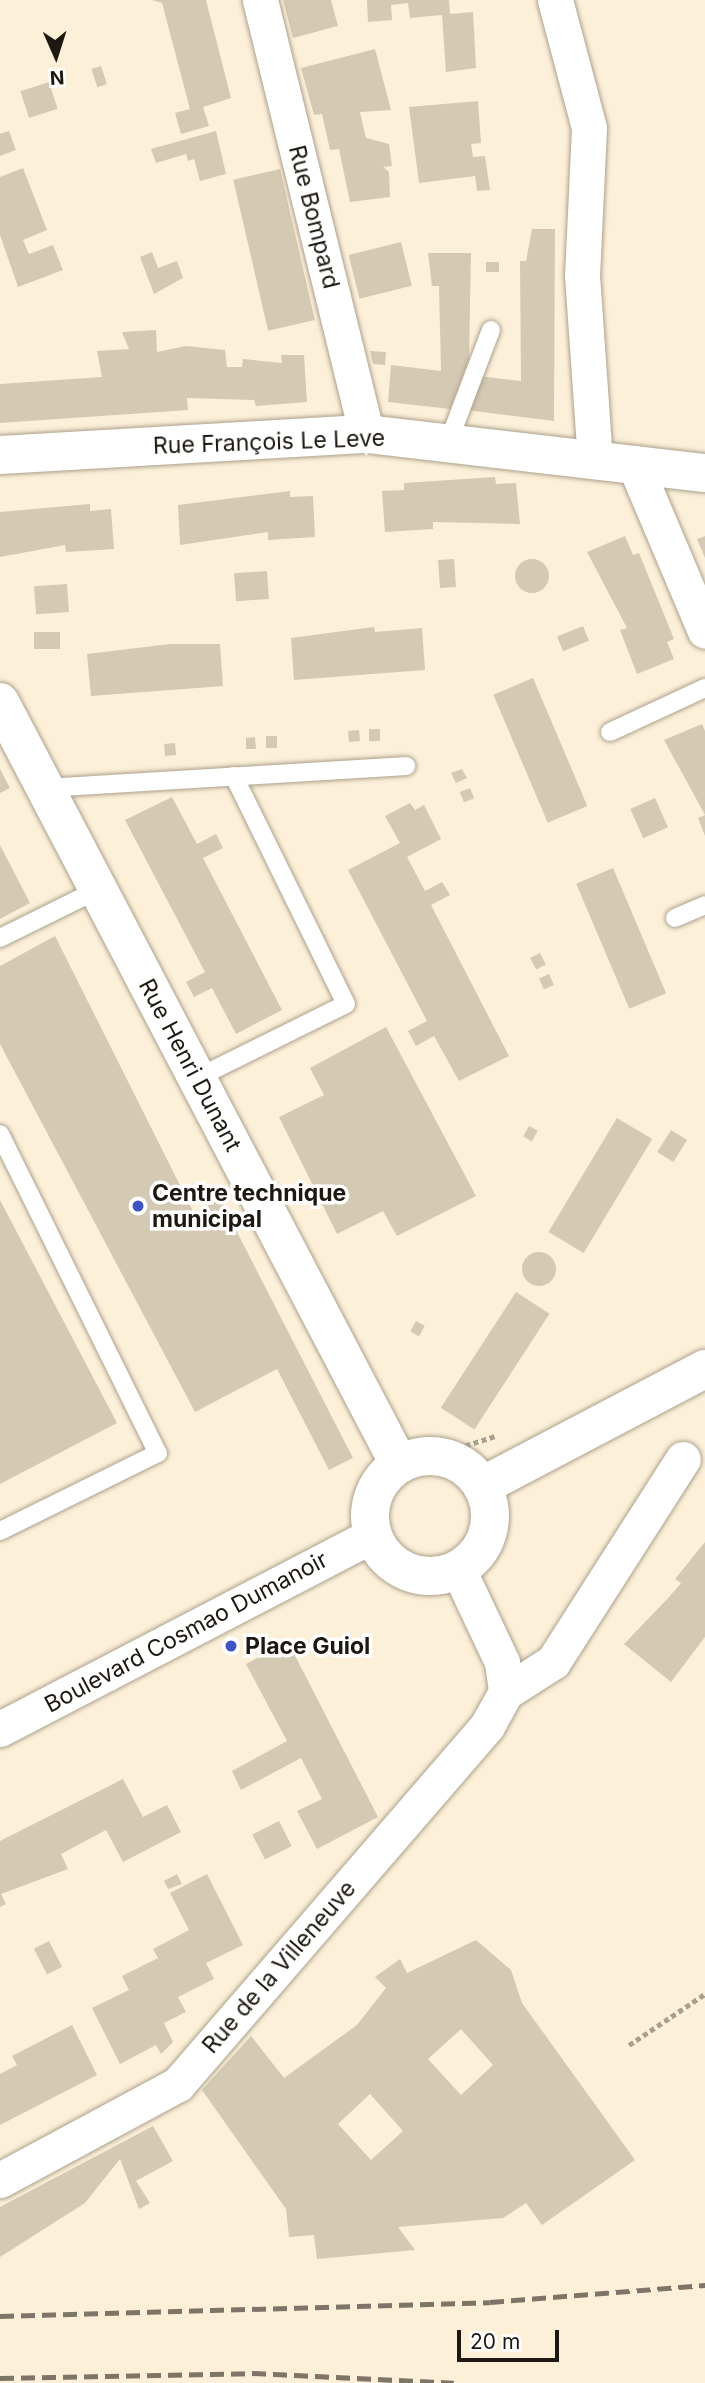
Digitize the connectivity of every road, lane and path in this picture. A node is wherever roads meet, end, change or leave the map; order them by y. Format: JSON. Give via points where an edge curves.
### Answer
{"nodes":[{"id":1,"x":260,"y":0,"type":"edge"},
{"id":2,"x":555,"y":0,"type":"edge"},
{"id":3,"x":491,"y":330,"type":"dead end"},
{"id":4,"x":368,"y":435,"type":"junction"},
{"id":5,"x":447,"y":443,"type":"junction"},
{"id":6,"x":0,"y":455,"type":"edge"},
{"id":7,"x":595,"y":459,"type":"junction"},
{"id":8,"x":634,"y":463,"type":"junction"},
{"id":9,"x":705,"y":473,"type":"edge"},
{"id":10,"x":705,"y":631,"type":"edge"},
{"id":11,"x":705,"y":688,"type":"edge"},
{"id":12,"x":0,"y":702,"type":"edge"},
{"id":13,"x":610,"y":732,"type":"dead end"},
{"id":14,"x":406,"y":766,"type":"dead end"},
{"id":15,"x":234,"y":776,"type":"junction"},
{"id":16,"x":46,"y":788,"type":"junction"},
{"id":17,"x":97,"y":890,"type":"junction"},
{"id":18,"x":705,"y":905,"type":"edge"},
{"id":19,"x":675,"y":918,"type":"dead end"},
{"id":20,"x":0,"y":937,"type":"edge"},
{"id":21,"x":197,"y":1077,"type":"junction"},
{"id":22,"x":0,"y":1134,"type":"edge"},
{"id":23,"x":705,"y":1369,"type":"edge"},
{"id":24,"x":683,"y":1459,"type":"dead end"},
{"id":25,"x":399,"y":1464,"type":"junction"},
{"id":26,"x":482,"y":1486,"type":"junction"},
{"id":27,"x":0,"y":1531,"type":"edge"},
{"id":28,"x":373,"y":1535,"type":"junction"},
{"id":29,"x":458,"y":1569,"type":"junction"},
{"id":30,"x":506,"y":1692,"type":"junction"},
{"id":31,"x":0,"y":1729,"type":"edge"},
{"id":32,"x":705,"y":1994,"type":"edge"},
{"id":33,"x":629,"y":2045,"type":"dead end"},
{"id":34,"x":0,"y":2180,"type":"edge"}],
"edges":[{"from":1,"to":4,"type":"street","name":"Rue Bompard"},
{"from":2,"to":7,"type":"street","via":[[589,128],[582,275]]},
{"from":3,"to":5,"type":"lane"},
{"from":4,"to":5,"type":"street","name":"Rue François Le Leve"},
{"from":4,"to":6,"type":"street","name":"Rue François Le Leve"},
{"from":5,"to":7,"type":"street","name":"Rue François Le Leve"},
{"from":7,"to":8,"type":"street","name":"Rue François Le Leve"},
{"from":8,"to":9,"type":"street","name":"Rue François Le Leve"},
{"from":8,"to":10,"type":"street"},
{"from":11,"to":13,"type":"lane"},
{"from":12,"to":16,"type":"street","name":"Rue Henri Dunant"},
{"from":14,"to":15,"type":"lane"},
{"from":15,"to":16,"type":"lane"},
{"from":15,"to":21,"type":"lane","via":[[346,1004]]},
{"from":16,"to":17,"type":"street","name":"Rue Henri Dunant"},
{"from":17,"to":20,"type":"lane"},
{"from":17,"to":21,"type":"street","name":"Rue Henri Dunant"},
{"from":18,"to":19,"type":"lane"},
{"from":21,"to":25,"type":"street","name":"Rue Henri Dunant"},
{"from":22,"to":27,"type":"lane","via":[[158,1453]]},
{"from":23,"to":26,"type":"street"},
{"from":24,"to":30,"type":"street","name":"Rue de la Villeneuve","via":[[583,1623],[553,1662]]},
{"from":25,"to":26,"type":"street","via":[[432,1456],[449,1460]]},
{"from":25,"to":28,"type":"street","via":[[371,1503]]},
{"from":26,"to":29,"type":"street","via":[[489,1529],[482,1545]]},
{"from":28,"to":29,"type":"street","via":[[392,1563],[407,1572],[433,1576]]},
{"from":28,"to":31,"type":"street","name":"Boulevard Cosmao Dumanoir"},
{"from":29,"to":30,"type":"street","via":[[502,1662]]},
{"from":30,"to":34,"type":"street","name":"Rue de la Villeneuve","via":[[487,1726],[178,2084]]},
{"from":32,"to":33,"type":"path"}]}
